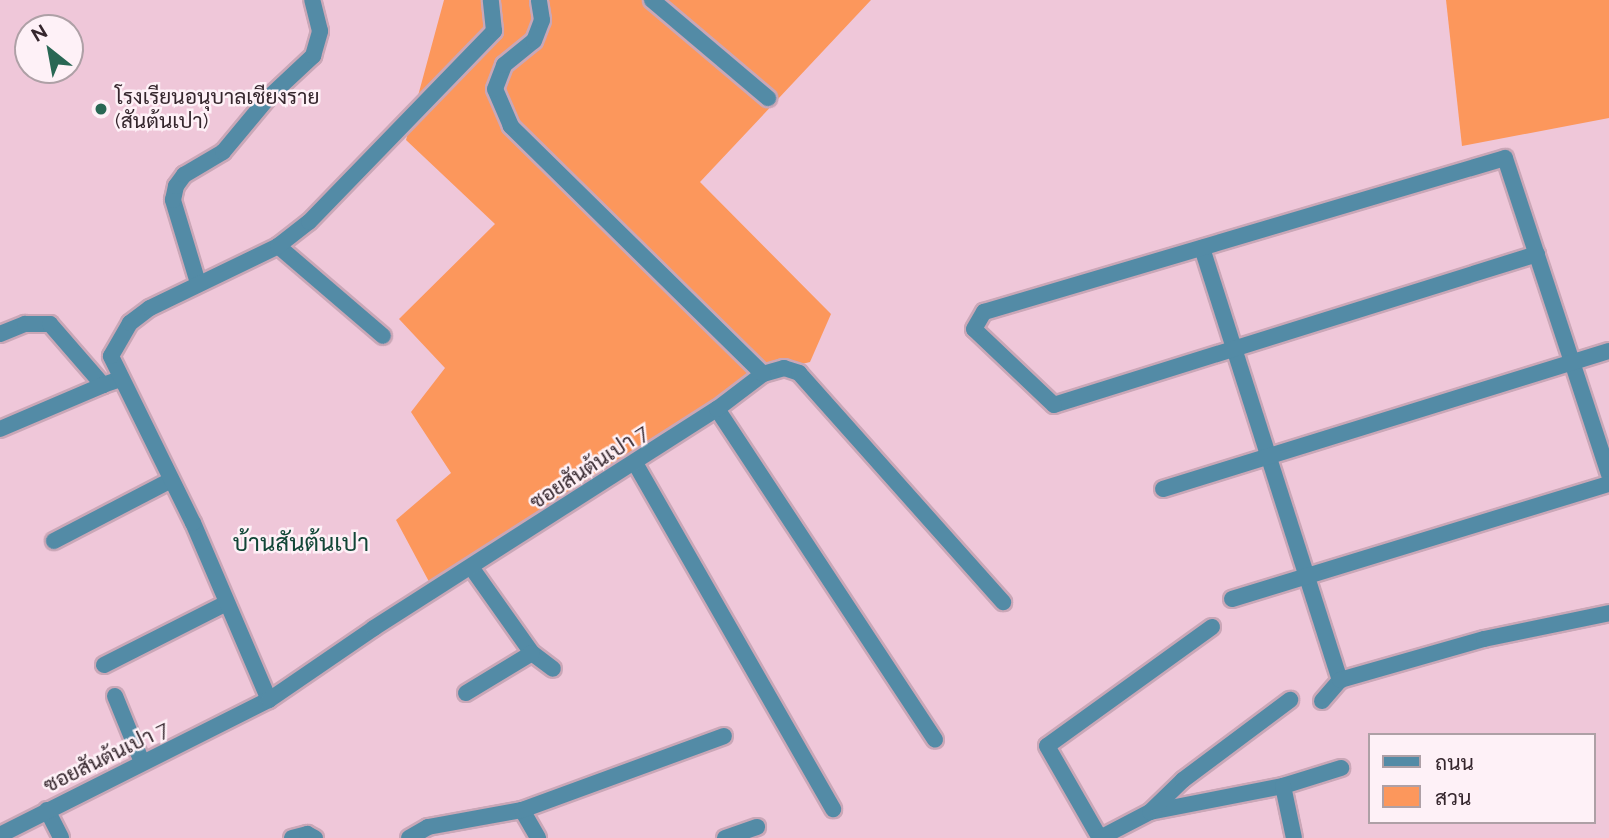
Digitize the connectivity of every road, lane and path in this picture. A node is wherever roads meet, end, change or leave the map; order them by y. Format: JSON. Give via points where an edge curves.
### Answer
{"nodes":[{"id":1,"x":312,"y":0,"type":"edge"},
{"id":2,"x":491,"y":0,"type":"edge"},
{"id":3,"x":539,"y":0,"type":"edge"},
{"id":4,"x":652,"y":0,"type":"edge"},
{"id":5,"x":768,"y":98,"type":"dead end"},
{"id":6,"x":278,"y":246,"type":"junction"},
{"id":7,"x":1202,"y":248,"type":"junction"},
{"id":8,"x":1537,"y":254,"type":"junction"},
{"id":9,"x":198,"y":283,"type":"junction"},
{"id":10,"x":0,"y":334,"type":"edge"},
{"id":11,"x":383,"y":336,"type":"dead end"},
{"id":12,"x":1234,"y":349,"type":"junction"},
{"id":13,"x":1609,"y":351,"type":"edge"},
{"id":14,"x":1572,"y":363,"type":"junction"},
{"id":15,"x":763,"y":374,"type":"junction"},
{"id":16,"x":120,"y":379,"type":"junction"},
{"id":17,"x":103,"y":385,"type":"junction"},
{"id":18,"x":717,"y":409,"type":"junction"},
{"id":19,"x":0,"y":429,"type":"edge"},
{"id":20,"x":1268,"y":455,"type":"junction"},
{"id":21,"x":635,"y":463,"type":"junction"},
{"id":22,"x":1609,"y":474,"type":"edge"},
{"id":23,"x":171,"y":480,"type":"junction"},
{"id":24,"x":1609,"y":484,"type":"edge"},
{"id":25,"x":1163,"y":489,"type":"dead end"},
{"id":26,"x":54,"y":541,"type":"dead end"},
{"id":27,"x":471,"y":567,"type":"junction"},
{"id":28,"x":1306,"y":576,"type":"junction"},
{"id":29,"x":1232,"y":599,"type":"dead end"},
{"id":30,"x":1003,"y":603,"type":"dead end"},
{"id":31,"x":225,"y":604,"type":"junction"},
{"id":32,"x":1609,"y":613,"type":"edge"},
{"id":33,"x":1212,"y":626,"type":"dead end"},
{"id":34,"x":532,"y":653,"type":"junction"},
{"id":35,"x":104,"y":665,"type":"dead end"},
{"id":36,"x":553,"y":669,"type":"dead end"},
{"id":37,"x":1340,"y":680,"type":"junction"},
{"id":38,"x":466,"y":693,"type":"dead end"},
{"id":39,"x":115,"y":696,"type":"dead end"},
{"id":40,"x":1290,"y":700,"type":"dead end"},
{"id":41,"x":269,"y":701,"type":"junction"},
{"id":42,"x":1322,"y":701,"type":"dead end"},
{"id":43,"x":724,"y":736,"type":"dead end"},
{"id":44,"x":935,"y":739,"type":"dead end"},
{"id":45,"x":142,"y":762,"type":"junction"},
{"id":46,"x":1341,"y":768,"type":"dead end"},
{"id":47,"x":1283,"y":786,"type":"junction"},
{"id":48,"x":833,"y":809,"type":"dead end"},
{"id":49,"x":47,"y":810,"type":"junction"},
{"id":50,"x":522,"y":810,"type":"junction"},
{"id":51,"x":1150,"y":812,"type":"junction"},
{"id":52,"x":757,"y":827,"type":"dead end"},
{"id":53,"x":0,"y":835,"type":"edge"},
{"id":54,"x":61,"y":838,"type":"edge"},
{"id":55,"x":292,"y":838,"type":"edge"},
{"id":56,"x":315,"y":838,"type":"edge"},
{"id":57,"x":409,"y":838,"type":"edge"},
{"id":58,"x":538,"y":838,"type":"edge"},
{"id":59,"x":725,"y":838,"type":"edge"},
{"id":60,"x":1294,"y":838,"type":"edge"}],
"edges":[{"from":1,"to":9,"type":"street","via":[[320,31],[313,56],[268,98],[223,152],[184,175],[176,186],[173,200]]},
{"from":2,"to":6,"type":"street","via":[[494,31],[309,222]]},
{"from":3,"to":15,"type":"street","via":[[542,20],[534,41],[504,65],[495,89],[511,126]]},
{"from":4,"to":5,"type":"street"},
{"from":6,"to":9,"type":"street"},
{"from":6,"to":11,"type":"street"},
{"from":7,"to":8,"type":"street","via":[[1505,158]]},
{"from":7,"to":12,"type":"street"},
{"from":7,"to":12,"type":"street","via":[[984,312],[974,329],[1054,405]]},
{"from":8,"to":12,"type":"street"},
{"from":8,"to":14,"type":"street"},
{"from":9,"to":16,"type":"street","via":[[130,323],[111,356]]},
{"from":10,"to":17,"type":"street","via":[[25,324],[50,324]]},
{"from":12,"to":20,"type":"street"},
{"from":13,"to":14,"type":"street"},
{"from":14,"to":20,"type":"street"},
{"from":14,"to":22,"type":"street"},
{"from":15,"to":18,"type":"street","name":"ซอยสันต้นเปา 7"},
{"from":15,"to":30,"type":"street","via":[[784,368],[799,373]]},
{"from":16,"to":17,"type":"street"},
{"from":16,"to":23,"type":"street"},
{"from":17,"to":19,"type":"street"},
{"from":18,"to":21,"type":"street","name":"ซอยสันต้นเปา 7"},
{"from":18,"to":44,"type":"street"},
{"from":20,"to":25,"type":"street"},
{"from":20,"to":28,"type":"street"},
{"from":21,"to":27,"type":"street","name":"ซอยสันต้นเปา 7"},
{"from":21,"to":48,"type":"street"},
{"from":23,"to":26,"type":"street"},
{"from":23,"to":31,"type":"street"},
{"from":24,"to":28,"type":"street"},
{"from":27,"to":34,"type":"street"},
{"from":27,"to":41,"type":"street","name":"ซอยสันต้นเปา 7"},
{"from":28,"to":29,"type":"street"},
{"from":28,"to":37,"type":"street"},
{"from":31,"to":35,"type":"street"},
{"from":31,"to":41,"type":"street"},
{"from":32,"to":37,"type":"street","via":[[1484,639]]},
{"from":33,"to":51,"type":"street","via":[[1047,746],[1100,838]]},
{"from":34,"to":36,"type":"street"},
{"from":34,"to":38,"type":"street"},
{"from":37,"to":42,"type":"street"},
{"from":39,"to":45,"type":"street"},
{"from":40,"to":51,"type":"street","via":[[1183,780]]},
{"from":41,"to":45,"type":"street","name":"ซอยสันต้นเปา 7"},
{"from":43,"to":50,"type":"street"},
{"from":45,"to":49,"type":"street","name":"ซอยสันต้นเปา 7"},
{"from":46,"to":47,"type":"street"},
{"from":47,"to":51,"type":"street"},
{"from":47,"to":60,"type":"street"},
{"from":49,"to":53,"type":"street","name":"ซอยสันต้นเปา 7"},
{"from":49,"to":54,"type":"street"},
{"from":50,"to":57,"type":"street","via":[[428,827]]},
{"from":50,"to":58,"type":"street"},
{"from":52,"to":59,"type":"street"},
{"from":55,"to":56,"type":"street","via":[[307,834]]}]}
